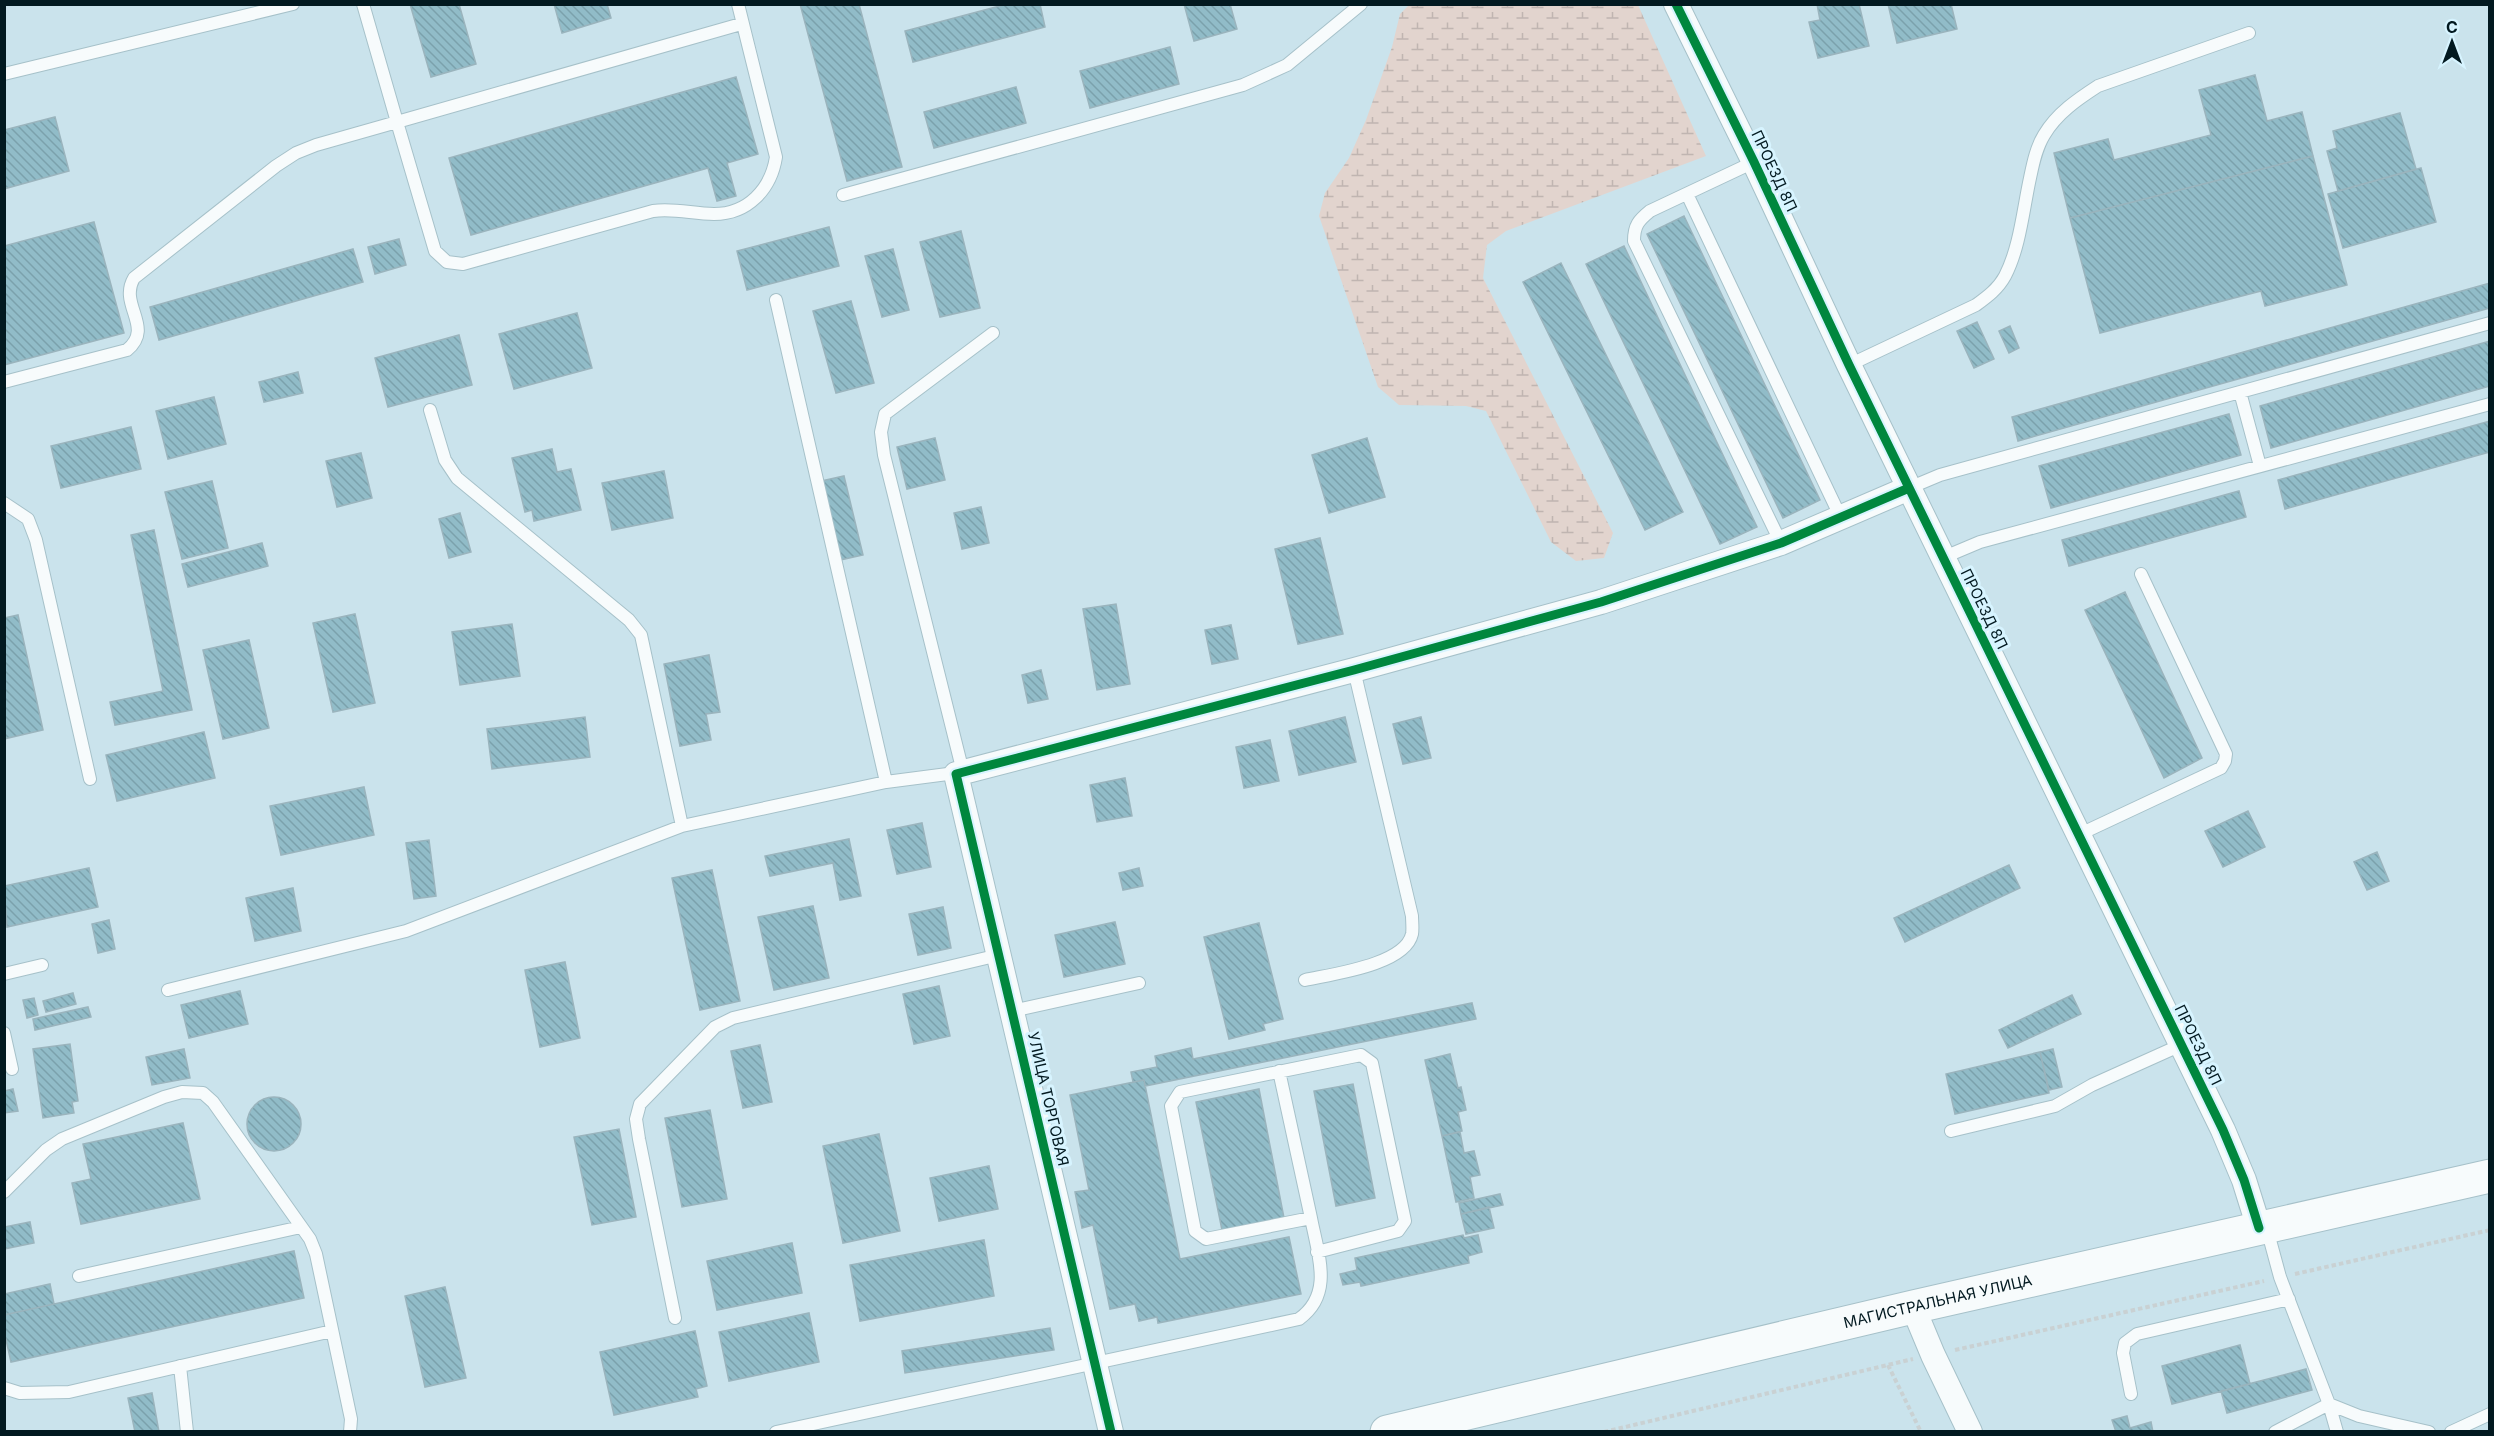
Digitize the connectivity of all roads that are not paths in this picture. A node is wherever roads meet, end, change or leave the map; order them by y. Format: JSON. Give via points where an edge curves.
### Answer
{"nodes":[{"id":1,"x":293,"y":4,"type":"edge"},
{"id":2,"x":363,"y":4,"type":"edge"},
{"id":3,"x":738,"y":4,"type":"edge"},
{"id":4,"x":1360,"y":4,"type":"edge"},
{"id":5,"x":1676,"y":4,"type":"edge"},
{"id":6,"x":741,"y":24,"type":"junction"},
{"id":7,"x":2249,"y":33,"type":"dead end"},
{"id":8,"x":4,"y":74,"type":"edge"},
{"id":9,"x":397,"y":122,"type":"junction"},
{"id":10,"x":1754,"y":162,"type":"junction"},
{"id":11,"x":1687,"y":194,"type":"junction"},
{"id":12,"x":843,"y":195,"type":"dead end"},
{"id":13,"x":776,"y":300,"type":"dead end"},
{"id":14,"x":2490,"y":323,"type":"edge"},
{"id":15,"x":993,"y":333,"type":"dead end"},
{"id":16,"x":1849,"y":365,"type":"junction"},
{"id":17,"x":4,"y":382,"type":"edge"},
{"id":18,"x":2240,"y":392,"type":"junction"},
{"id":19,"x":2490,"y":404,"type":"edge"},
{"id":20,"x":430,"y":410,"type":"dead end"},
{"id":21,"x":2260,"y":466,"type":"junction"},
{"id":22,"x":1910,"y":488,"type":"junction"},
{"id":23,"x":4,"y":503,"type":"edge"},
{"id":24,"x":1841,"y":518,"type":"junction"},
{"id":25,"x":1781,"y":543,"type":"junction"},
{"id":26,"x":1942,"y":558,"type":"junction"},
{"id":27,"x":2141,"y":574,"type":"dead end"},
{"id":28,"x":1354,"y":670,"type":"junction"},
{"id":29,"x":960,"y":773,"type":"junction"},
{"id":30,"x":90,"y":779,"type":"dead end"},
{"id":31,"x":886,"y":782,"type":"junction"},
{"id":32,"x":681,"y":826,"type":"junction"},
{"id":33,"x":2078,"y":835,"type":"junction"},
{"id":34,"x":999,"y":956,"type":"junction"},
{"id":35,"x":42,"y":965,"type":"dead end"},
{"id":36,"x":4,"y":974,"type":"edge"},
{"id":37,"x":1305,"y":980,"type":"dead end"},
{"id":38,"x":1139,"y":983,"type":"dead end"},
{"id":39,"x":168,"y":990,"type":"dead end"},
{"id":40,"x":1012,"y":1011,"type":"junction"},
{"id":41,"x":4,"y":1033,"type":"edge"},
{"id":42,"x":2181,"y":1045,"type":"junction"},
{"id":43,"x":12,"y":1069,"type":"dead end"},
{"id":44,"x":1279,"y":1071,"type":"junction"},
{"id":45,"x":1952,"y":1131,"type":"dead end"},
{"id":46,"x":2490,"y":1176,"type":"edge"},
{"id":47,"x":4,"y":1192,"type":"edge"},
{"id":48,"x":1311,"y":1218,"type":"junction"},
{"id":49,"x":301,"y":1227,"type":"junction"},
{"id":50,"x":2263,"y":1227,"type":"junction"},
{"id":51,"x":1317,"y":1252,"type":"junction"},
{"id":52,"x":79,"y":1276,"type":"dead end"},
{"id":53,"x":2289,"y":1299,"type":"junction"},
{"id":54,"x":1913,"y":1307,"type":"junction"},
{"id":55,"x":675,"y":1318,"type":"dead end"},
{"id":56,"x":332,"y":1331,"type":"junction"},
{"id":57,"x":1095,"y":1364,"type":"junction"},
{"id":58,"x":180,"y":1366,"type":"junction"},
{"id":59,"x":4,"y":1388,"type":"edge"},
{"id":60,"x":2131,"y":1394,"type":"dead end"},
{"id":61,"x":2329,"y":1404,"type":"junction"},
{"id":62,"x":2490,"y":1413,"type":"edge"},
{"id":63,"x":187,"y":1431,"type":"edge"},
{"id":64,"x":350,"y":1431,"type":"edge"},
{"id":65,"x":776,"y":1431,"type":"edge"},
{"id":66,"x":1111,"y":1431,"type":"edge"},
{"id":67,"x":1387,"y":1431,"type":"edge"},
{"id":68,"x":1970,"y":1431,"type":"edge"},
{"id":69,"x":2275,"y":1431,"type":"edge"},
{"id":70,"x":2337,"y":1431,"type":"edge"},
{"id":71,"x":2429,"y":1431,"type":"edge"},
{"id":72,"x":2451,"y":1431,"type":"edge"}],
"edges":[{"from":1,"to":8,"type":"lane"},
{"from":2,"to":9,"type":"lane"},
{"from":3,"to":6,"type":"lane"},
{"from":4,"to":12,"type":"lane","via":[[1287,65],[1243,85]]},
{"from":5,"to":10,"type":"street","name":"ПРОЕЗД 8П"},
{"from":6,"to":9,"type":"lane"},
{"from":6,"to":9,"type":"lane","via":[[776,157],[774,173],[765,189],[743,207],[725,213],[653,211],[463,264],[447,262],[435,251]]},
{"from":7,"to":16,"type":"lane","via":[[2098,86],[2080,97],[2043,136],[2014,254],[1992,293],[1957,314]]},
{"from":9,"to":17,"type":"lane","via":[[296,153],[134,278],[129,294],[139,332],[136,342],[127,350]]},
{"from":10,"to":11,"type":"lane"},
{"from":10,"to":16,"type":"street","name":"ПРОЕЗД 8П"},
{"from":11,"to":24,"type":"lane"},
{"from":11,"to":25,"type":"lane","via":[[1638,221],[1634,241]]},
{"from":13,"to":31,"type":"lane"},
{"from":14,"to":18,"type":"lane"},
{"from":15,"to":29,"type":"lane","via":[[885,414],[881,432]]},
{"from":16,"to":22,"type":"street","name":"ПРОЕЗД 8П"},
{"from":18,"to":21,"type":"lane"},
{"from":18,"to":22,"type":"lane","via":[[1940,475]]},
{"from":19,"to":21,"type":"lane"},
{"from":20,"to":32,"type":"lane","via":[[444,460],[457,478],[629,620],[641,635]]},
{"from":21,"to":26,"type":"lane","via":[[1980,542]]},
{"from":22,"to":24,"type":"street"},
{"from":22,"to":26,"type":"street","name":"ПРОЕЗД 8П"},
{"from":23,"to":30,"type":"lane","via":[[28,519],[36,540]]},
{"from":24,"to":25,"type":"street"},
{"from":25,"to":28,"type":"street","via":[[1601,602]]},
{"from":26,"to":33,"type":"street","name":"ПРОЕЗД 8П"},
{"from":27,"to":33,"type":"lane","via":[[2226,754],[2225,761],[2221,768]]},
{"from":28,"to":29,"type":"street"},
{"from":28,"to":37,"type":"lane","via":[[1412,916],[1412,935],[1390,959]]},
{"from":29,"to":31,"type":"lane"},
{"from":29,"to":34,"type":"street","name":"УЛИЦА ТОРГОВАЯ"},
{"from":31,"to":32,"type":"lane"},
{"from":32,"to":39,"type":"lane","via":[[406,931]]},
{"from":33,"to":42,"type":"street","name":"ПРОЕЗД 8П"},
{"from":34,"to":40,"type":"street","name":"УЛИЦА ТОРГОВАЯ"},
{"from":34,"to":55,"type":"lane","via":[[734,1018],[715,1027],[640,1104],[636,1119],[639,1139]]},
{"from":35,"to":36,"type":"lane"},
{"from":38,"to":40,"type":"lane"},
{"from":40,"to":57,"type":"street","name":"УЛИЦА ТОРГОВАЯ"},
{"from":41,"to":43,"type":"lane"},
{"from":42,"to":45,"type":"lane","via":[[2055,1106]]},
{"from":42,"to":50,"type":"street","name":"ПРОЕЗД 8П","via":[[2236,1158]]},
{"from":44,"to":48,"type":"lane"},
{"from":44,"to":48,"type":"lane","via":[[1180,1092],[1171,1106],[1195,1231],[1206,1239]]},
{"from":44,"to":51,"type":"lane","via":[[1361,1055],[1372,1063],[1401,1198],[1405,1221],[1398,1231]]},
{"from":46,"to":50,"type":"main road","name":"МАГИСТРАЛЬНАЯ УЛИЦА"},
{"from":47,"to":49,"type":"lane","via":[[62,1139],[164,1097],[193,1092],[213,1102]]},
{"from":48,"to":51,"type":"lane"},
{"from":49,"to":52,"type":"lane"},
{"from":49,"to":56,"type":"lane","via":[[316,1254]]},
{"from":50,"to":53,"type":"lane"},
{"from":50,"to":54,"type":"main road","name":"МАГИСТРАЛЬНАЯ УЛИЦА"},
{"from":51,"to":57,"type":"lane","via":[[1319,1296],[1312,1310],[1299,1319]]},
{"from":53,"to":60,"type":"lane","via":[[2137,1334],[2125,1343],[2123,1353]]},
{"from":53,"to":61,"type":"lane"},
{"from":54,"to":67,"type":"main road","name":"МАГИСТРАЛЬНАЯ УЛИЦА"},
{"from":54,"to":68,"type":"street"},
{"from":56,"to":58,"type":"lane"},
{"from":56,"to":64,"type":"lane","via":[[351,1419]]},
{"from":57,"to":65,"type":"lane"},
{"from":57,"to":66,"type":"street","name":"УЛИЦА ТОРГОВАЯ"},
{"from":58,"to":59,"type":"lane","via":[[69,1392],[20,1393]]},
{"from":58,"to":63,"type":"lane"},
{"from":61,"to":69,"type":"lane"},
{"from":61,"to":70,"type":"lane"},
{"from":61,"to":71,"type":"lane","via":[[2359,1416]]},
{"from":62,"to":72,"type":"lane"}]}
